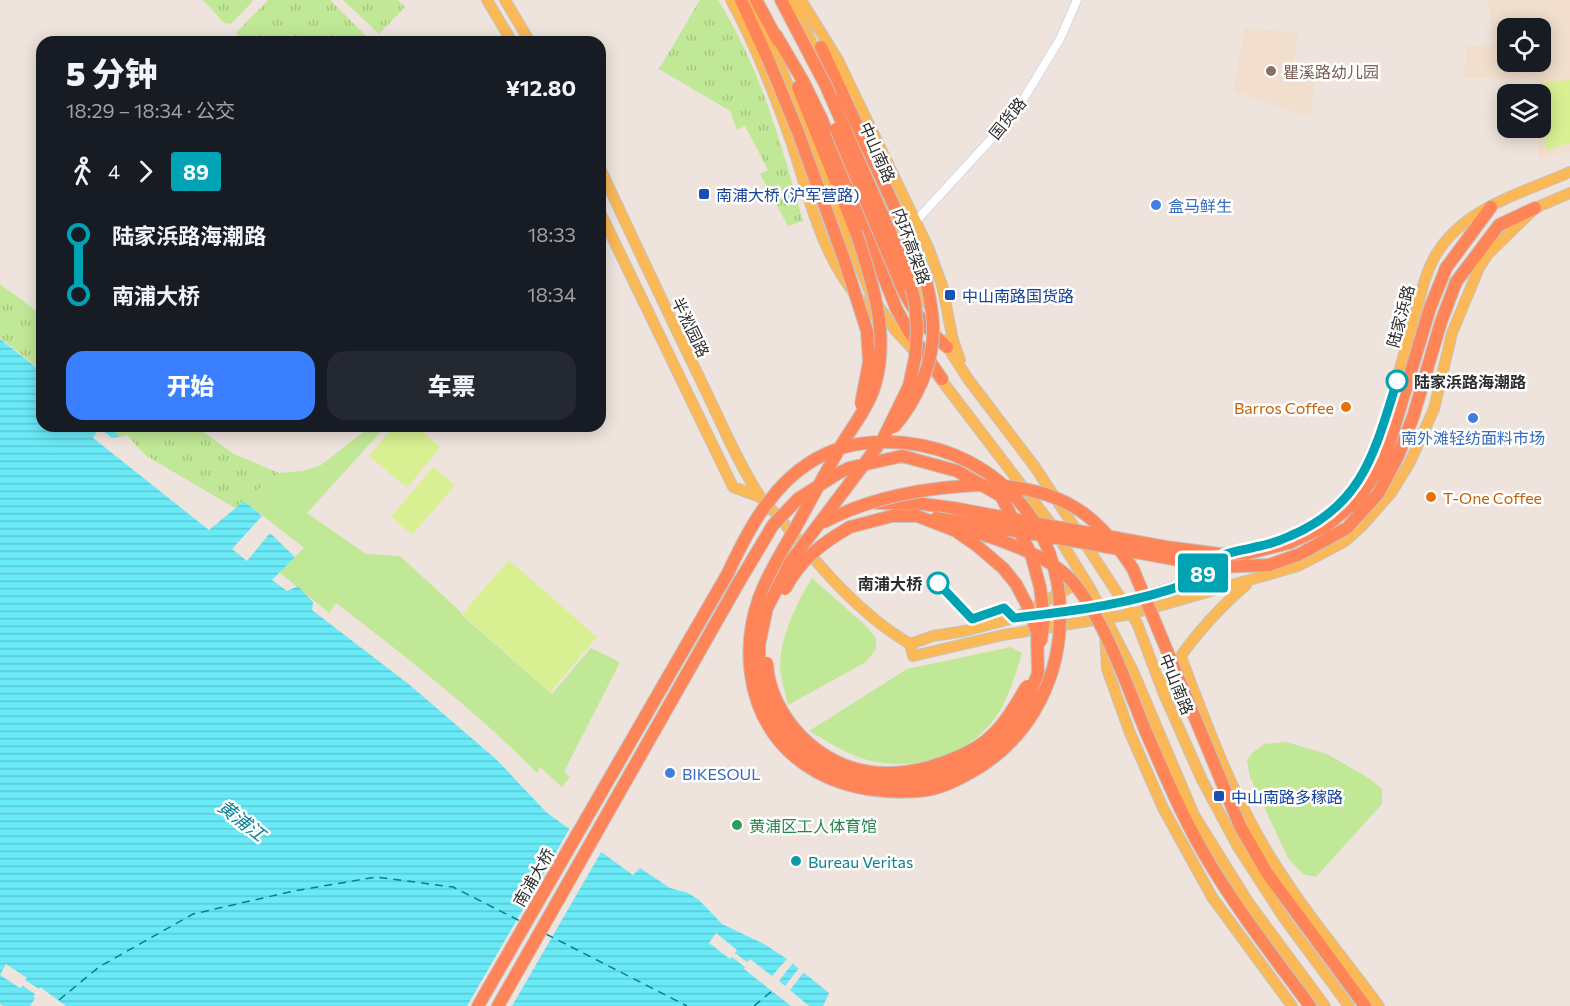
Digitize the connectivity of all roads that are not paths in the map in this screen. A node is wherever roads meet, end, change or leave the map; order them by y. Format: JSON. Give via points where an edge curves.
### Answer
{"nodes":[{"id":1,"x":487,"y":0,"type":"edge"},
{"id":2,"x":505,"y":0,"type":"edge"},
{"id":3,"x":731,"y":0,"type":"edge"},
{"id":4,"x":741,"y":0,"type":"edge"},
{"id":5,"x":746,"y":0,"type":"edge"},
{"id":6,"x":756,"y":0,"type":"edge"},
{"id":7,"x":781,"y":0,"type":"edge"},
{"id":8,"x":792,"y":0,"type":"edge"},
{"id":9,"x":801,"y":0,"type":"edge"},
{"id":10,"x":1077,"y":0,"type":"edge"},
{"id":11,"x":792,"y":21,"type":"junction"},
{"id":12,"x":776,"y":35,"type":"junction"},
{"id":13,"x":508,"y":36,"type":"edge"},
{"id":14,"x":526,"y":36,"type":"edge"},
{"id":15,"x":821,"y":46,"type":"joint"},
{"id":16,"x":1570,"y":172,"type":"edge"},
{"id":17,"x":606,"y":181,"type":"edge"},
{"id":18,"x":1570,"y":193,"type":"edge"},
{"id":19,"x":1491,"y":207,"type":"junction"},
{"id":20,"x":1536,"y":208,"type":"junction"},
{"id":21,"x":915,"y":221,"type":"junction"},
{"id":22,"x":606,"y":224,"type":"edge"},
{"id":23,"x":851,"y":249,"type":"junction"},
{"id":24,"x":868,"y":309,"type":"junction"},
{"id":25,"x":879,"y":319,"type":"junction"},
{"id":26,"x":895,"y":330,"type":"junction"},
{"id":27,"x":947,"y":347,"type":"junction"},
{"id":28,"x":942,"y":379,"type":"junction"},
{"id":29,"x":968,"y":379,"type":"junction"},
{"id":30,"x":846,"y":438,"type":"junction"},
{"id":31,"x":883,"y":439,"type":"junction"},
{"id":32,"x":760,"y":496,"type":"junction"},
{"id":33,"x":871,"y":503,"type":"junction"},
{"id":34,"x":917,"y":516,"type":"junction"},
{"id":35,"x":1062,"y":544,"type":"junction"},
{"id":36,"x":791,"y":561,"type":"joint"},
{"id":37,"x":771,"y":571,"type":"junction"},
{"id":38,"x":1250,"y":581,"type":"junction"},
{"id":39,"x":1074,"y":585,"type":"junction"},
{"id":40,"x":1122,"y":602,"type":"junction"},
{"id":41,"x":1101,"y":606,"type":"junction"},
{"id":42,"x":1131,"y":614,"type":"junction"},
{"id":43,"x":1014,"y":618,"type":"junction"},
{"id":44,"x":1106,"y":619,"type":"junction"},
{"id":45,"x":910,"y":644,"type":"junction"},
{"id":46,"x":1181,"y":657,"type":"junction"},
{"id":47,"x":1163,"y":692,"type":"junction"},
{"id":48,"x":478,"y":1006,"type":"edge"},
{"id":49,"x":498,"y":1006,"type":"edge"},
{"id":50,"x":1292,"y":1006,"type":"edge"},
{"id":51,"x":1310,"y":1006,"type":"edge"},
{"id":52,"x":1325,"y":1006,"type":"edge"},
{"id":53,"x":1349,"y":1006,"type":"edge"},
{"id":54,"x":1365,"y":1006,"type":"edge"},
{"id":55,"x":1379,"y":1006,"type":"edge"}],
"edges":[{"from":1,"to":13,"type":"main road"},
{"from":2,"to":14,"type":"main road"},
{"from":3,"to":24,"type":"main road","via":[[774,94],[824,243],[849,289]]},
{"from":4,"to":30,"type":"highway","bridge":true,"via":[[794,122],[867,331],[867,381]]},
{"from":5,"to":23,"type":"main road","via":[[780,65]]},
{"from":6,"to":12,"type":"highway"},
{"from":7,"to":11,"type":"highway","name":"内环高架路"},
{"from":8,"to":15,"type":"main road"},
{"from":8,"to":27,"type":"main road","name":"中山南路"},
{"from":9,"to":21,"type":"main road","name":"中山南路","via":[[838,60]]},
{"from":10,"to":21,"type":"street","name":"国货路","via":[[1060,39],[1015,113]]},
{"from":11,"to":27,"type":"highway","bridge":true,"via":[[901,285],[926,326]]},
{"from":11,"to":31,"type":"highway","name":"内环高架路","bridge":true,"via":[[826,86],[908,271],[915,303],[915,358],[909,386]]},
{"from":12,"to":25,"type":"highway","name":"南浦大桥","bridge":true,"via":[[856,232]]},
{"from":12,"to":28,"type":"highway","via":[[822,120],[891,294],[909,330]]},
{"from":15,"to":31,"type":"highway","bridge":true,"via":[[924,271],[930,298],[930,355],[920,387],[905,414]]},
{"from":16,"to":19,"type":"main road","name":"陆家浜路"},
{"from":17,"to":32,"type":"main road","name":"半淞园路"},
{"from":18,"to":20,"type":"main road"},
{"from":19,"to":33,"type":"highway","bridge":true,"via":[[1446,268],[1430,308],[1385,458],[1359,499],[1326,526],[1289,543],[1249,553],[1220,554],[1166,548],[933,505]]},
{"from":19,"to":40,"type":"main road","name":"陆家浜路","via":[[1464,223],[1439,250],[1425,278],[1374,453],[1358,484],[1339,505],[1292,536],[1227,554],[1191,582]]},
{"from":20,"to":34,"type":"highway","bridge":true,"via":[[1499,225],[1456,282],[1413,417],[1378,494],[1347,528],[1300,554],[1269,565],[1217,567]]},
{"from":20,"to":38,"type":"main road","via":[[1487,255],[1479,268],[1452,333],[1434,409],[1391,493],[1344,542],[1298,566]]},
{"from":21,"to":29,"type":"main road","name":"中山南路","via":[[940,279],[953,340]]},
{"from":22,"to":32,"type":"main road","name":"半淞园路","via":[[733,488]]},
{"from":23,"to":24,"type":"main road"},
{"from":23,"to":26,"type":"main road","via":[[870,295]]},
{"from":24,"to":25,"type":"main road"},
{"from":25,"to":26,"type":"main road"},
{"from":25,"to":30,"type":"highway","name":"南浦大桥","bridge":true,"via":[[880,362],[874,388]]},
{"from":26,"to":28,"type":"main road"},
{"from":27,"to":29,"type":"main road","name":"中山南路"},
{"from":28,"to":35,"type":"main road"},
{"from":29,"to":40,"type":"main road","name":"中山南路","via":[[1035,466]]},
{"from":30,"to":37,"type":"highway","name":"南浦大桥","bridge":true},
{"from":31,"to":36,"type":"highway","name":"内环高架路","bridge":true},
{"from":32,"to":45,"type":"main road","name":"半淞园路","via":[[818,564],[865,611]]},
{"from":33,"to":37,"type":"highway","bridge":true,"via":[[850,508],[822,523]]},
{"from":33,"to":54,"type":"highway","bridge":true,"via":[[891,495],[960,486],[1016,487],[1064,501],[1104,529],[1134,569],[1240,826],[1267,873]]},
{"from":34,"to":36,"type":"highway","name":"南浦大桥","bridge":true,"via":[[956,531],[1003,567],[1027,605],[1036,632],[1038,673],[1024,711],[1004,736],[970,763],[938,776],[904,784],[874,783],[848,775],[821,763],[794,744],[770,711],[760,683],[759,645],[767,608]]},
{"from":34,"to":49,"type":"highway","name":"南浦大桥","bridge":true,"via":[[892,516],[850,527],[825,541],[801,563],[773,612],[766,644],[767,676],[775,700],[793,727],[829,759],[856,770],[894,774],[922,770],[964,755],[989,738],[1011,713],[1030,680],[1044,618],[1041,587],[1031,554],[1001,496],[957,471],[902,456],[837,474],[798,499],[773,525]]},
{"from":34,"to":51,"type":"highway","bridge":true,"via":[[1037,556],[1070,578],[1092,608],[1182,814],[1203,852]]},
{"from":35,"to":39,"type":"main road","via":[[1065,569]]},
{"from":35,"to":41,"type":"main road"},
{"from":37,"to":48,"type":"highway","name":"南浦大桥","bridge":true,"via":[[758,600],[751,631],[751,681],[758,706],[769,729],[789,753],[842,784],[896,793],[929,790],[957,780],[982,768],[1006,748],[1027,724],[1042,698],[1060,637],[1059,583],[1043,534],[1014,494],[970,462],[905,442],[867,442],[837,448],[808,463],[781,485],[748,531],[728,573]]},
{"from":38,"to":42,"type":"main road"},
{"from":38,"to":46,"type":"main road","via":[[1223,605]]},
{"from":39,"to":41,"type":"main road"},
{"from":39,"to":43,"type":"main road"},
{"from":40,"to":41,"type":"main road","name":"陆家浜路"},
{"from":40,"to":42,"type":"main road","name":"中山南路"},
{"from":41,"to":43,"type":"main road","name":"陆家浜路"},
{"from":41,"to":44,"type":"main road"},
{"from":42,"to":44,"type":"main road"},
{"from":42,"to":47,"type":"main road","name":"中山南路"},
{"from":43,"to":45,"type":"main road","name":"陆家浜路"},
{"from":44,"to":45,"type":"main road","via":[[1003,635],[913,656]]},
{"from":44,"to":50,"type":"main road","via":[[1107,669],[1149,780],[1212,897]]},
{"from":44,"to":52,"type":"main road","via":[[1133,671],[1194,815],[1248,902]]},
{"from":46,"to":47,"type":"main road"},
{"from":46,"to":55,"type":"main road","name":"中山南路","via":[[1222,762],[1271,858]]},
{"from":47,"to":53,"type":"main road","name":"中山南路","via":[[1202,780],[1238,847]]}]}
